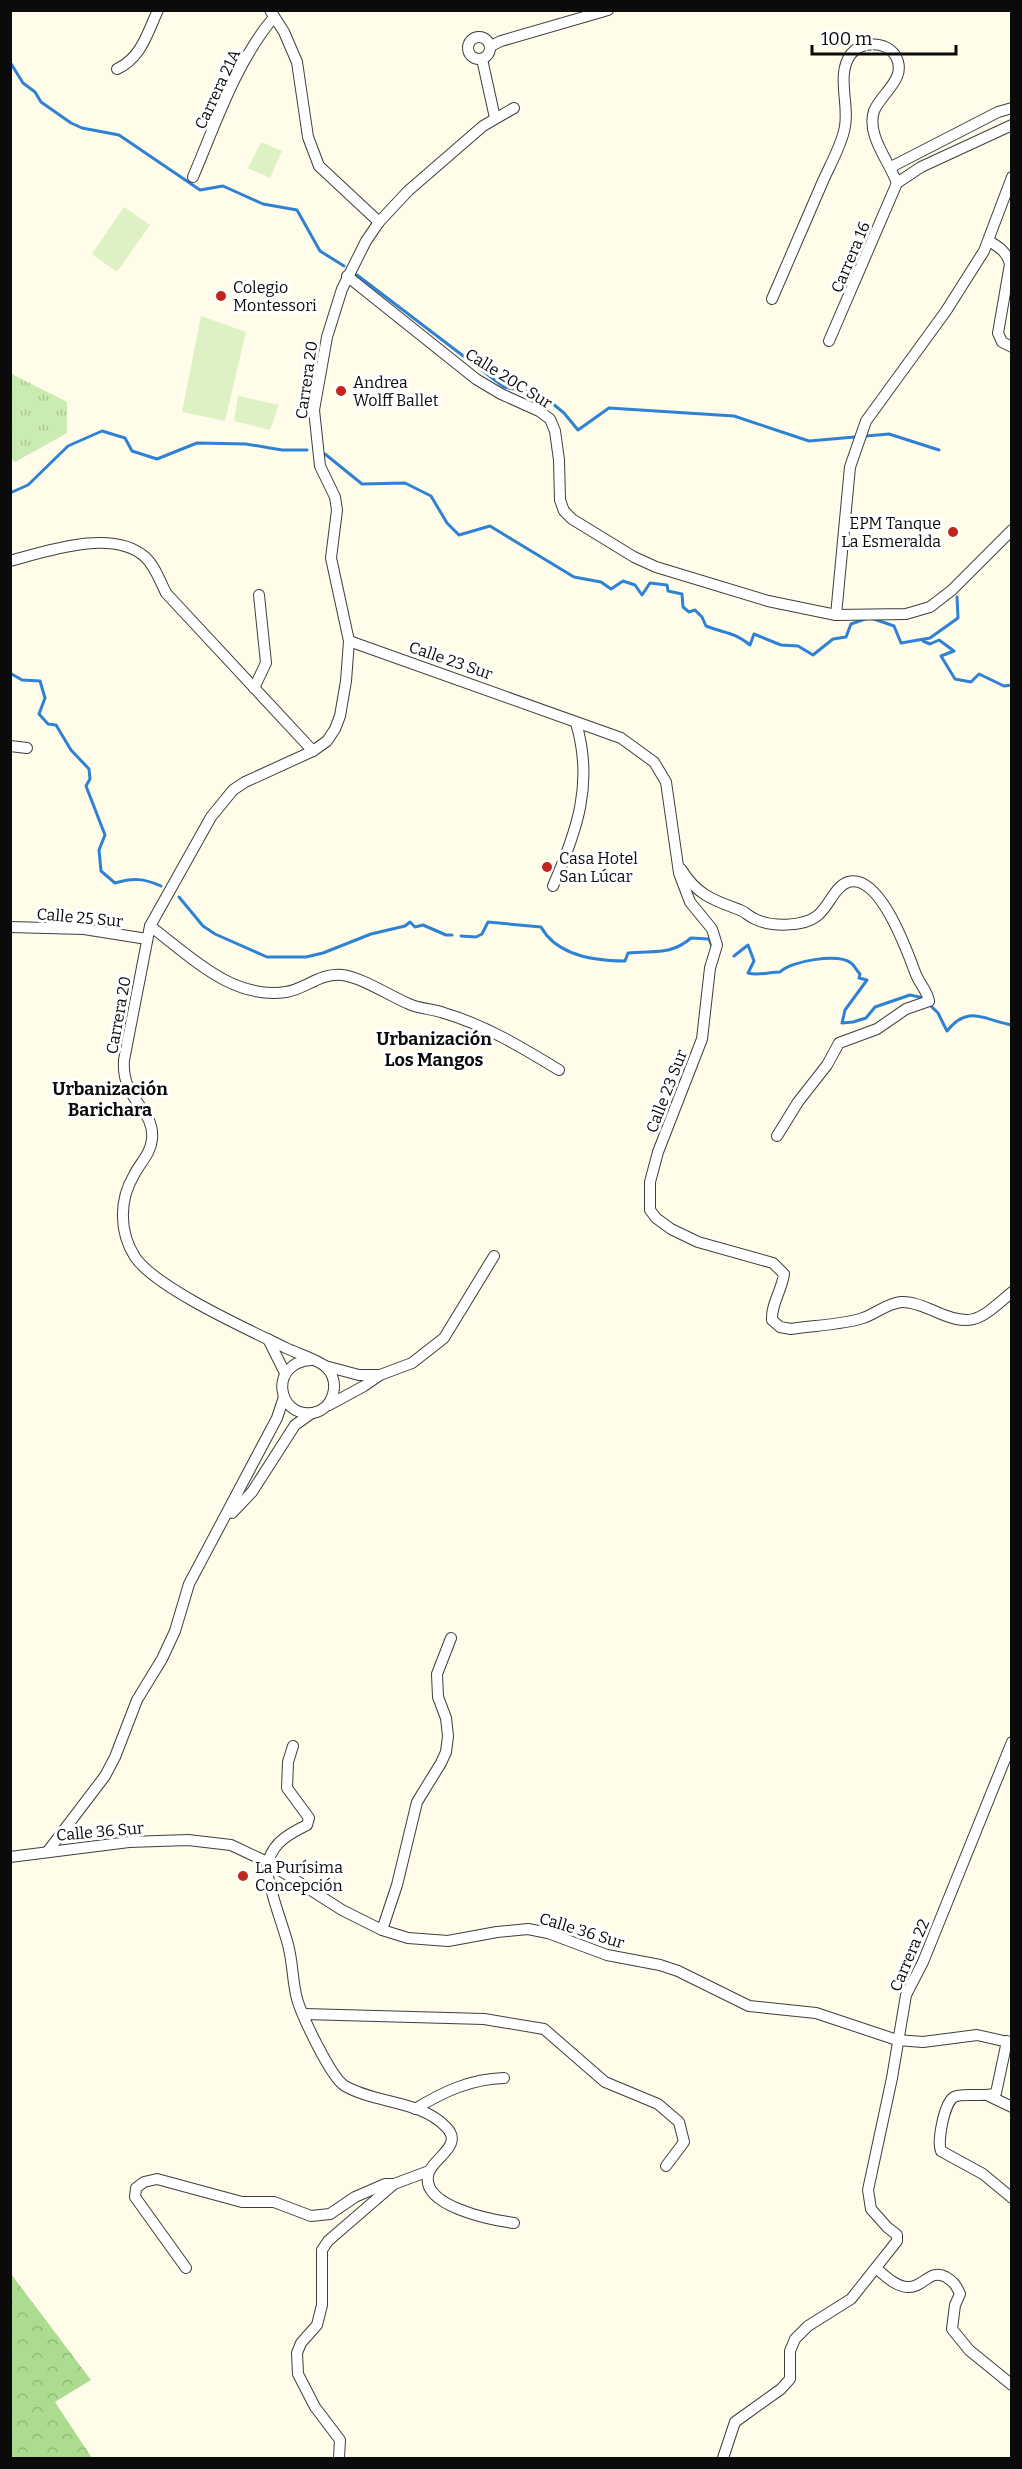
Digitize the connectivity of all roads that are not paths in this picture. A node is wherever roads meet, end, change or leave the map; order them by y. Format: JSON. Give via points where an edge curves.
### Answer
{"nodes":[{"id":1,"x":158,"y":10,"type":"edge"},
{"id":2,"x":608,"y":10,"type":"edge"},
{"id":3,"x":272,"y":14,"type":"edge"},
{"id":4,"x":491,"y":46,"type":"junction"},
{"id":5,"x":482,"y":59,"type":"junction"},
{"id":6,"x":117,"y":69,"type":"dead end"},
{"id":7,"x":514,"y":108,"type":"dead end"},
{"id":8,"x":1011,"y":108,"type":"edge"},
{"id":9,"x":495,"y":118,"type":"junction"},
{"id":10,"x":1011,"y":125,"type":"edge"},
{"id":11,"x":891,"y":167,"type":"junction"},
{"id":12,"x":193,"y":177,"type":"dead end"},
{"id":13,"x":1011,"y":177,"type":"edge"},
{"id":14,"x":897,"y":183,"type":"junction"},
{"id":15,"x":379,"y":222,"type":"junction"},
{"id":16,"x":989,"y":241,"type":"junction"},
{"id":17,"x":348,"y":276,"type":"junction"},
{"id":18,"x":772,"y":299,"type":"dead end"},
{"id":19,"x":829,"y":341,"type":"dead end"},
{"id":20,"x":1011,"y":347,"type":"edge"},
{"id":21,"x":1011,"y":530,"type":"edge"},
{"id":22,"x":10,"y":561,"type":"edge"},
{"id":23,"x":259,"y":595,"type":"dead end"},
{"id":24,"x":836,"y":615,"type":"junction"},
{"id":25,"x":349,"y":641,"type":"junction"},
{"id":26,"x":254,"y":688,"type":"junction"},
{"id":27,"x":576,"y":723,"type":"junction"},
{"id":28,"x":10,"y":746,"type":"edge"},
{"id":29,"x":27,"y":748,"type":"dead end"},
{"id":30,"x":313,"y":751,"type":"junction"},
{"id":31,"x":677,"y":861,"type":"junction"},
{"id":32,"x":553,"y":886,"type":"dead end"},
{"id":33,"x":150,"y":926,"type":"junction"},
{"id":34,"x":10,"y":927,"type":"edge"},
{"id":35,"x":147,"y":939,"type":"junction"},
{"id":36,"x":559,"y":1070,"type":"dead end"},
{"id":37,"x":777,"y":1136,"type":"dead end"},
{"id":38,"x":494,"y":1256,"type":"dead end"},
{"id":39,"x":1011,"y":1292,"type":"edge"},
{"id":40,"x":268,"y":1339,"type":"junction"},
{"id":41,"x":311,"y":1360,"type":"junction"},
{"id":42,"x":325,"y":1366,"type":"junction"},
{"id":43,"x":285,"y":1373,"type":"junction"},
{"id":44,"x":380,"y":1375,"type":"junction"},
{"id":45,"x":284,"y":1397,"type":"junction"},
{"id":46,"x":326,"y":1407,"type":"junction"},
{"id":47,"x":312,"y":1413,"type":"junction"},
{"id":48,"x":225,"y":1520,"type":"junction"},
{"id":49,"x":451,"y":1638,"type":"dead end"},
{"id":50,"x":1011,"y":1742,"type":"edge"},
{"id":51,"x":293,"y":1746,"type":"dead end"},
{"id":52,"x":48,"y":1851,"type":"junction"},
{"id":53,"x":10,"y":1857,"type":"edge"},
{"id":54,"x":267,"y":1862,"type":"junction"},
{"id":55,"x":382,"y":1930,"type":"junction"},
{"id":56,"x":304,"y":2014,"type":"junction"},
{"id":57,"x":897,"y":2040,"type":"junction"},
{"id":58,"x":1009,"y":2042,"type":"edge"},
{"id":59,"x":504,"y":2078,"type":"dead end"},
{"id":60,"x":989,"y":2096,"type":"junction"},
{"id":61,"x":1011,"y":2107,"type":"edge"},
{"id":62,"x":415,"y":2109,"type":"junction"},
{"id":63,"x":666,"y":2166,"type":"dead end"},
{"id":64,"x":429,"y":2171,"type":"junction"},
{"id":65,"x":394,"y":2184,"type":"junction"},
{"id":66,"x":1011,"y":2198,"type":"edge"},
{"id":67,"x":514,"y":2223,"type":"dead end"},
{"id":68,"x":186,"y":2268,"type":"dead end"},
{"id":69,"x":876,"y":2268,"type":"junction"},
{"id":70,"x":1011,"y":2385,"type":"edge"},
{"id":71,"x":339,"y":2458,"type":"edge"},
{"id":72,"x":723,"y":2458,"type":"edge"}],
"edges":[{"from":1,"to":6,"type":"street","via":[[136,55],[129,64]]},
{"from":2,"to":4,"type":"street"},
{"from":3,"to":12,"type":"street","name":"Carrera 21A","via":[[240,72]]},
{"from":3,"to":15,"type":"street","via":[[297,62],[308,137],[319,166]]},
{"from":4,"to":5,"type":"street"},
{"from":4,"to":5,"type":"street","via":[[480,36],[470,42],[469,53]]},
{"from":5,"to":9,"type":"street"},
{"from":7,"to":9,"type":"street","name":"Carrera 20"},
{"from":8,"to":11,"type":"street"},
{"from":9,"to":15,"type":"street","name":"Carrera 20","via":[[449,153]]},
{"from":10,"to":14,"type":"street","via":[[921,167]]},
{"from":11,"to":14,"type":"street"},
{"from":11,"to":18,"type":"street","via":[[874,137],[872,122],[879,101],[895,82],[898,66],[889,49],[866,45],[850,55],[846,65],[845,130]]},
{"from":13,"to":16,"type":"street"},
{"from":14,"to":19,"type":"street","name":"Carrera 16"},
{"from":15,"to":17,"type":"street","name":"Carrera 20"},
{"from":16,"to":20,"type":"street","via":[[1008,256],[1010,264],[998,333],[1002,342]]},
{"from":16,"to":24,"type":"street","via":[[946,311],[862,431],[850,467]]},
{"from":17,"to":24,"type":"street","name":"Calle 20C Sur","via":[[476,379],[549,419],[559,460],[560,500],[572,519],[656,567],[768,601]]},
{"from":17,"to":25,"type":"street","name":"Carrera 20","via":[[327,337],[314,410],[320,466],[337,510],[332,558]]},
{"from":21,"to":24,"type":"street","via":[[930,607],[906,614]]},
{"from":22,"to":26,"type":"street","via":[[94,542],[115,544],[144,555],[166,593]]},
{"from":23,"to":26,"type":"street","via":[[266,663]]},
{"from":25,"to":27,"type":"street","name":"Calle 23 Sur"},
{"from":25,"to":30,"type":"street","name":"Carrera 20","via":[[340,716],[327,741]]},
{"from":26,"to":30,"type":"street"},
{"from":27,"to":31,"type":"street","name":"Calle 23 Sur","via":[[621,738],[654,762],[666,782]]},
{"from":27,"to":32,"type":"street","via":[[585,786],[575,829]]},
{"from":28,"to":29,"type":"street"},
{"from":30,"to":33,"type":"street","name":"Carrera 20","via":[[245,782],[223,801]]},
{"from":31,"to":37,"type":"street","via":[[709,899],[770,924],[816,917],[848,882],[866,886],[883,903],[928,995],[929,1001],[906,1009],[877,1029],[839,1043]]},
{"from":31,"to":39,"type":"street","name":"Calle 23 Sur","via":[[690,902],[712,929],[717,945],[710,968],[702,1039],[650,1182],[650,1210],[656,1218],[698,1242],[773,1263],[784,1274],[772,1310],[772,1320],[780,1327],[791,1329],[863,1318],[890,1304],[904,1302],[949,1319],[971,1321]]},
{"from":33,"to":35,"type":"street","name":"Carrera 20"},
{"from":33,"to":36,"type":"street","via":[[219,977],[245,990],[287,992],[327,975],[344,975],[412,1006],[444,1012],[504,1037]]},
{"from":34,"to":35,"type":"street","name":"Calle 25 Sur","via":[[84,929]]},
{"from":35,"to":40,"type":"street","name":"Carrera 20","via":[[123,1071],[129,1091],[149,1120],[152,1139],[124,1197],[126,1235],[135,1256],[149,1272]]},
{"from":38,"to":44,"type":"street","via":[[444,1338],[412,1363]]},
{"from":40,"to":41,"type":"street","name":"Carrera 20"},
{"from":40,"to":43,"type":"street"},
{"from":41,"to":42,"type":"street"},
{"from":41,"to":43,"type":"street","via":[[292,1365]]},
{"from":42,"to":44,"type":"street"},
{"from":42,"to":46,"type":"street","via":[[335,1386]]},
{"from":43,"to":45,"type":"street"},
{"from":44,"to":46,"type":"street"},
{"from":45,"to":47,"type":"street","via":[[295,1410]]},
{"from":45,"to":48,"type":"street"},
{"from":46,"to":47,"type":"street"},
{"from":47,"to":48,"type":"street","via":[[295,1425],[252,1492]]},
{"from":48,"to":52,"type":"street","via":[[189,1584],[175,1631],[137,1700],[105,1776]]},
{"from":49,"to":55,"type":"street","via":[[437,1674],[438,1697],[446,1718],[446,1752],[417,1802]]},
{"from":50,"to":57,"type":"street","name":"Carrera 22","via":[[923,1962],[906,1995]]},
{"from":51,"to":54,"type":"street","via":[[286,1788],[309,1818],[307,1826],[278,1842]]},
{"from":52,"to":53,"type":"street","name":"Calle 36 Sur"},
{"from":52,"to":54,"type":"street","name":"Calle 36 Sur","via":[[129,1842],[200,1841],[231,1845]]},
{"from":54,"to":55,"type":"street","name":"Calle 36 Sur","via":[[342,1910]]},
{"from":54,"to":56,"type":"street","via":[[268,1881]]},
{"from":55,"to":57,"type":"street","name":"Calle 36 Sur","via":[[408,1938],[448,1941],[511,1930],[538,1931],[607,1955],[678,1971],[749,2006],[816,2013]]},
{"from":56,"to":62,"type":"street","via":[[322,2054],[342,2085]]},
{"from":56,"to":63,"type":"street","via":[[484,2019],[544,2029],[605,2082],[658,2104],[679,2122],[684,2142]]},
{"from":57,"to":58,"type":"street","name":"Calle 36 Sur","via":[[923,2042],[977,2035]]},
{"from":57,"to":69,"type":"street","name":"Carrera 22","via":[[868,2190],[871,2208],[897,2235],[897,2241]]},
{"from":58,"to":60,"type":"street","via":[[998,2089]]},
{"from":59,"to":62,"type":"street","via":[[460,2086]]},
{"from":60,"to":61,"type":"street"},
{"from":60,"to":66,"type":"street","via":[[951,2099],[940,2130],[939,2147],[984,2174]]},
{"from":62,"to":64,"type":"street","via":[[438,2121],[451,2134],[450,2147]]},
{"from":64,"to":65,"type":"street"},
{"from":64,"to":67,"type":"street","via":[[431,2189],[449,2205]]},
{"from":65,"to":68,"type":"street","via":[[355,2197],[330,2214],[310,2216],[274,2202],[242,2202],[157,2179],[144,2182],[136,2188],[135,2197]]},
{"from":65,"to":71,"type":"street","via":[[322,2250],[322,2305],[317,2325],[297,2353],[300,2380],[340,2440]]},
{"from":69,"to":70,"type":"street","via":[[908,2288],[931,2275],[940,2274],[955,2282],[960,2294],[952,2329],[969,2350]]},
{"from":69,"to":72,"type":"street","via":[[851,2299],[808,2326],[795,2339],[790,2351],[790,2379],[781,2390],[735,2422]]}]}
